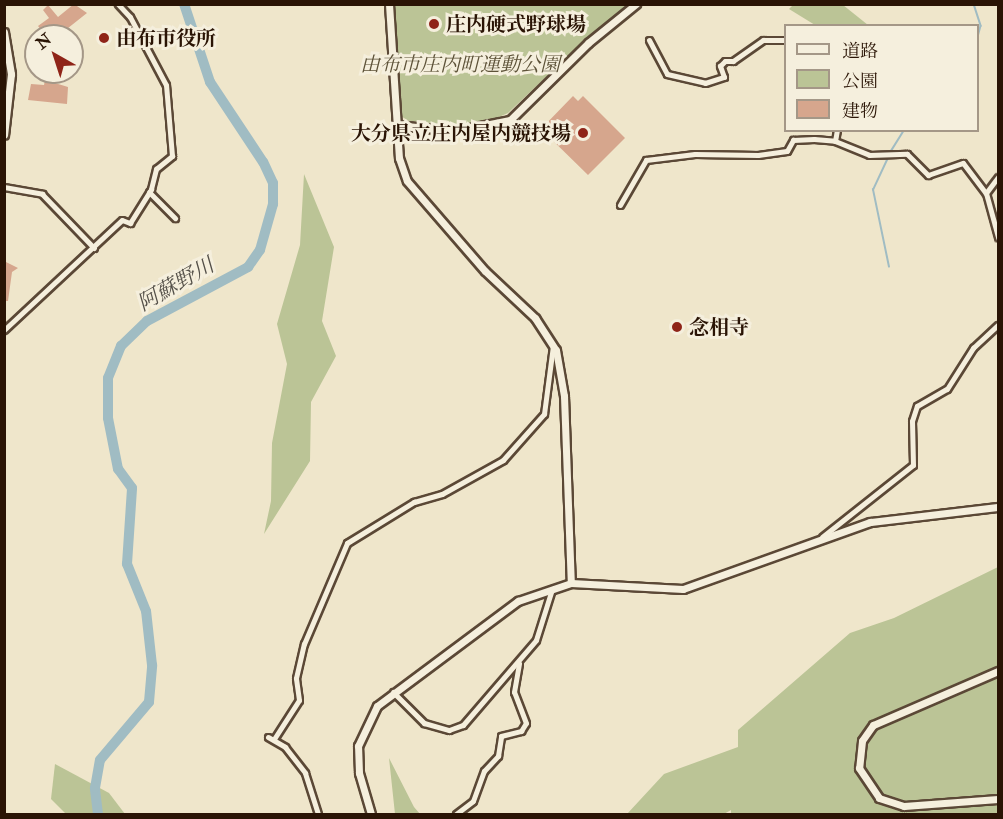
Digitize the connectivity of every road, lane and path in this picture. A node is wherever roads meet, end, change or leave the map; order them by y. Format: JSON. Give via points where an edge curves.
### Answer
{"nodes":[{"id":1,"x":118,"y":4,"type":"edge"},
{"id":2,"x":388,"y":4,"type":"edge"},
{"id":3,"x":636,"y":4,"type":"edge"},
{"id":4,"x":4,"y":32,"type":"edge"},
{"id":5,"x":649,"y":40,"type":"dead end"},
{"id":6,"x":784,"y":40,"type":"edge"},
{"id":7,"x":397,"y":125,"type":"junction"},
{"id":8,"x":837,"y":132,"type":"edge"},
{"id":9,"x":4,"y":135,"type":"edge"},
{"id":10,"x":835,"y":141,"type":"junction"},
{"id":11,"x":999,"y":177,"type":"edge"},
{"id":12,"x":4,"y":187,"type":"edge"},
{"id":13,"x":149,"y":192,"type":"junction"},
{"id":14,"x":986,"y":194,"type":"junction"},
{"id":15,"x":620,"y":205,"type":"dead end"},
{"id":16,"x":175,"y":218,"type":"dead end"},
{"id":17,"x":999,"y":237,"type":"edge"},
{"id":18,"x":94,"y":248,"type":"junction"},
{"id":19,"x":999,"y":325,"type":"edge"},
{"id":20,"x":4,"y":330,"type":"edge"},
{"id":21,"x":553,"y":346,"type":"junction"},
{"id":22,"x":999,"y":507,"type":"edge"},
{"id":23,"x":822,"y":537,"type":"junction"},
{"id":24,"x":571,"y":583,"type":"junction"},
{"id":25,"x":552,"y":587,"type":"junction"},
{"id":26,"x":519,"y":661,"type":"junction"},
{"id":27,"x":999,"y":671,"type":"edge"},
{"id":28,"x":393,"y":692,"type":"junction"},
{"id":29,"x":999,"y":799,"type":"edge"},
{"id":30,"x":318,"y":814,"type":"edge"},
{"id":31,"x":371,"y":814,"type":"edge"},
{"id":32,"x":456,"y":814,"type":"edge"}],
"edges":[{"from":1,"to":13,"type":"street","via":[[130,17],[169,96],[172,156],[156,169]]},
{"from":2,"to":7,"type":"street"},
{"from":3,"to":7,"type":"street","via":[[588,43],[510,120],[454,131]]},
{"from":4,"to":9,"type":"street","via":[[11,74]]},
{"from":5,"to":6,"type":"street","via":[[667,74],[705,83],[724,77],[720,66],[725,61],[733,61],[763,40]]},
{"from":7,"to":21,"type":"street","via":[[399,158],[412,188],[485,270],[535,318]]},
{"from":8,"to":10,"type":"street"},
{"from":10,"to":14,"type":"street","via":[[869,155],[907,154],[928,175],[963,163]]},
{"from":10,"to":15,"type":"street","via":[[793,140],[787,150],[758,155],[694,154],[646,160]]},
{"from":11,"to":14,"type":"street"},
{"from":12,"to":18,"type":"street","via":[[42,194]]},
{"from":13,"to":16,"type":"street"},
{"from":13,"to":18,"type":"street","via":[[130,223],[122,220]]},
{"from":14,"to":17,"type":"street"},
{"from":18,"to":20,"type":"street"},
{"from":19,"to":23,"type":"street","via":[[973,348],[947,389],[917,406],[912,421],[913,465]]},
{"from":21,"to":24,"type":"street","via":[[564,396]]},
{"from":21,"to":30,"type":"street","via":[[544,414],[503,460],[442,494],[414,502],[347,543],[304,644],[296,678],[299,700],[271,738],[305,773]]},
{"from":22,"to":23,"type":"street","via":[[870,522]]},
{"from":23,"to":24,"type":"street","via":[[683,589]]},
{"from":24,"to":25,"type":"street"},
{"from":25,"to":26,"type":"street","via":[[536,640]]},
{"from":25,"to":28,"type":"street","via":[[495,615]]},
{"from":26,"to":28,"type":"street","via":[[469,719],[449,730],[424,723]]},
{"from":26,"to":32,"type":"street","via":[[513,692],[526,723],[521,731],[501,736],[498,756],[484,771],[473,801]]},
{"from":27,"to":29,"type":"street","via":[[873,725],[862,741],[859,768],[879,798],[904,806]]},
{"from":28,"to":31,"type":"street","via":[[377,706],[358,746],[359,773]]}]}
